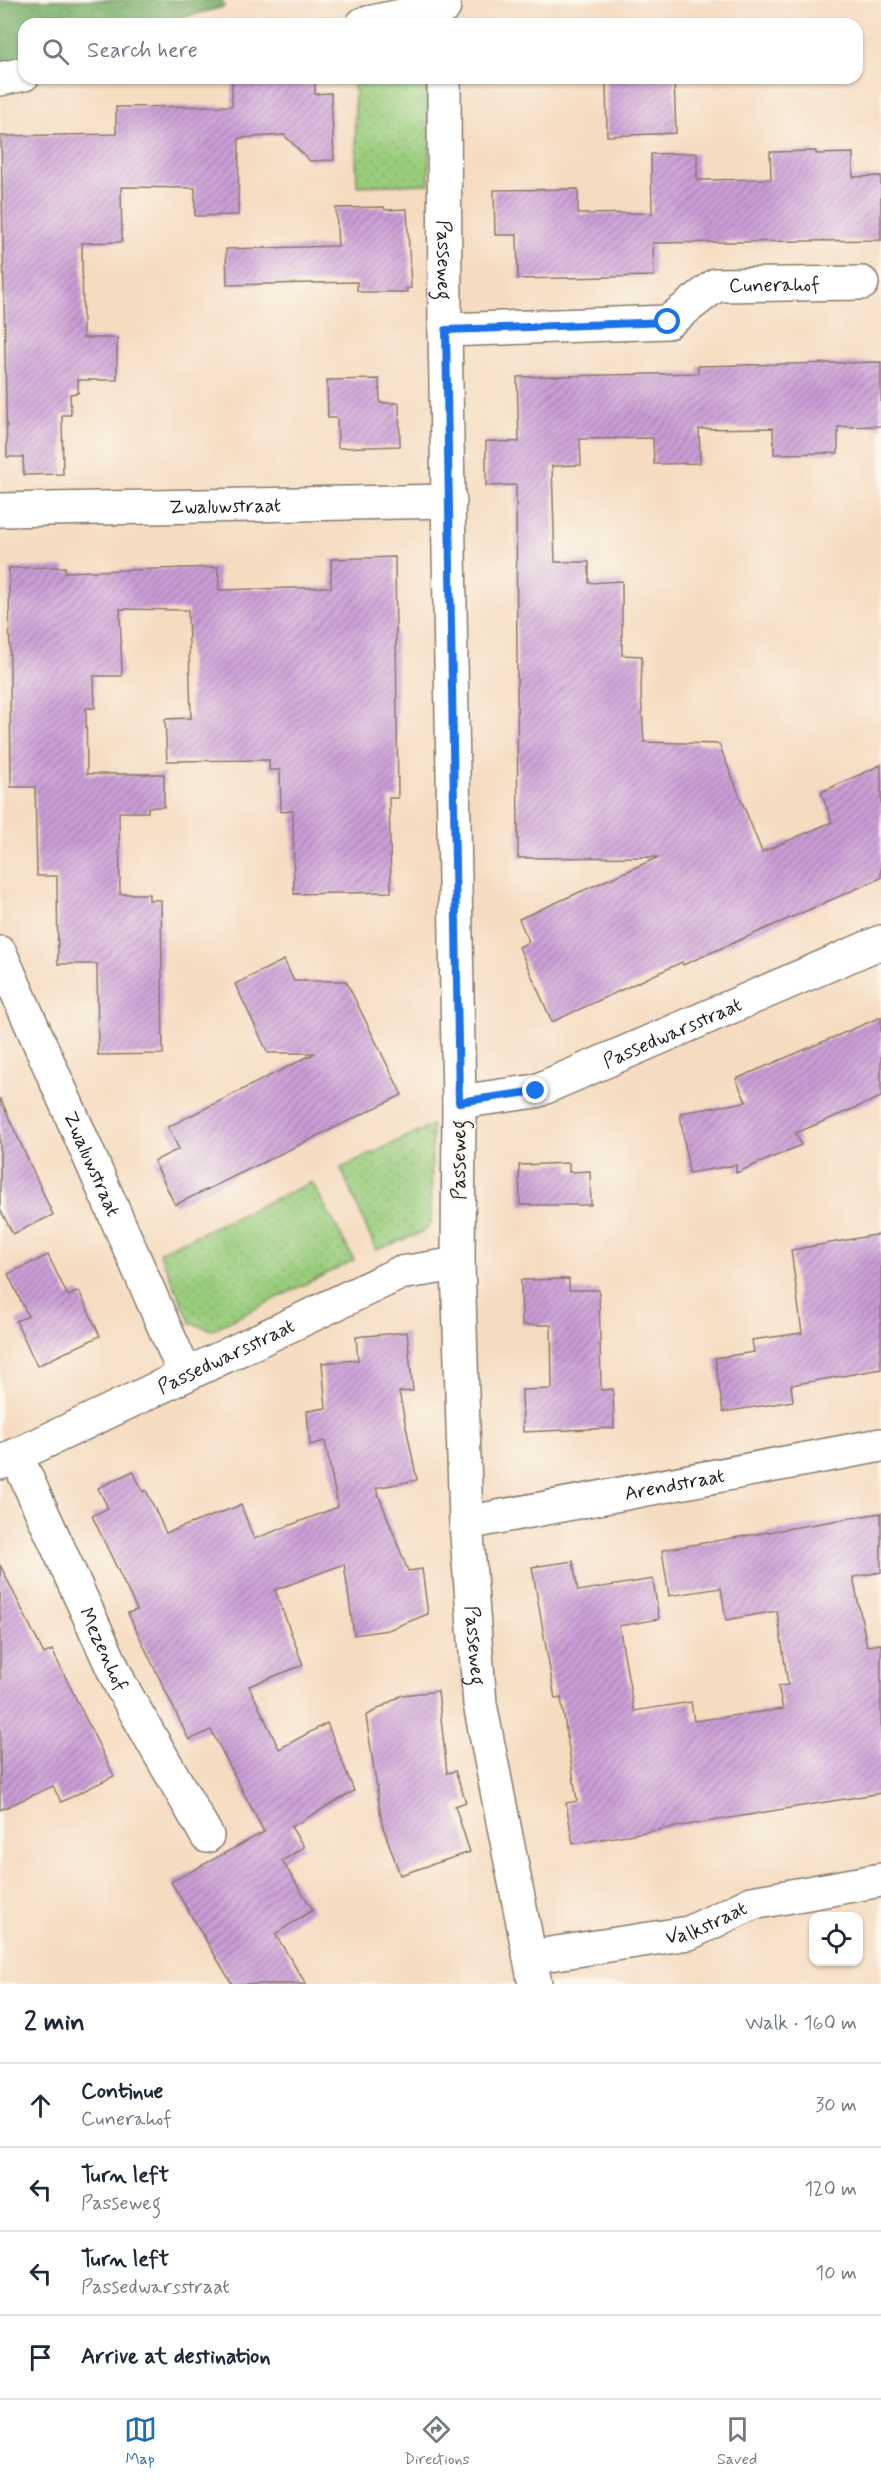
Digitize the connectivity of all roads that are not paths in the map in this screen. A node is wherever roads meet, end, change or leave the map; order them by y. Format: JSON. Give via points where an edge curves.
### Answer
{"nodes":[{"id":1,"x":444,"y":10,"type":"edge"},
{"id":2,"x":398,"y":18,"type":"edge"},
{"id":3,"x":18,"y":75,"type":"edge"},
{"id":4,"x":0,"y":79,"type":"edge"},
{"id":5,"x":444,"y":84,"type":"edge"},
{"id":6,"x":862,"y":283,"type":"dead end"},
{"id":7,"x":446,"y":330,"type":"junction"},
{"id":8,"x":450,"y":501,"type":"junction"},
{"id":9,"x":0,"y":510,"type":"edge"},
{"id":10,"x":881,"y":942,"type":"edge"},
{"id":11,"x":0,"y":953,"type":"edge"},
{"id":12,"x":459,"y":1102,"type":"junction"},
{"id":13,"x":458,"y":1264,"type":"junction"},
{"id":14,"x":185,"y":1374,"type":"junction"},
{"id":15,"x":881,"y":1445,"type":"edge"},
{"id":16,"x":8,"y":1459,"type":"edge"},
{"id":17,"x":466,"y":1523,"type":"junction"},
{"id":18,"x":207,"y":1836,"type":"dead end"},
{"id":19,"x":881,"y":1880,"type":"edge"},
{"id":20,"x":532,"y":1971,"type":"edge"}],
"edges":[{"from":1,"to":2,"type":"street"},
{"from":3,"to":4,"type":"street"},
{"from":5,"to":7,"type":"street","name":"Passeweg"},
{"from":6,"to":7,"type":"street","name":"Cunerahof","via":[[716,285],[668,322]]},
{"from":7,"to":8,"type":"street","name":"Passeweg"},
{"from":8,"to":9,"type":"street","name":"Zwaluwstraat"},
{"from":8,"to":12,"type":"street","name":"Passeweg"},
{"from":10,"to":12,"type":"street","name":"Passedwarsstraat","via":[[536,1091]]},
{"from":11,"to":14,"type":"street","name":"Zwaluwstraat"},
{"from":12,"to":13,"type":"street","name":"Passeweg"},
{"from":13,"to":14,"type":"street","name":"Passedwarsstraat","via":[[400,1273]]},
{"from":13,"to":17,"type":"street","name":"Passeweg"},
{"from":14,"to":16,"type":"street","name":"Passedwarsstraat"},
{"from":15,"to":17,"type":"street","name":"Arendstraat"},
{"from":16,"to":18,"type":"street","name":"Mezenhof","via":[[121,1686]]},
{"from":17,"to":20,"type":"street","name":"Passeweg","via":[[480,1704]]},
{"from":19,"to":20,"type":"street","name":"Valkstraat","via":[[752,1903],[690,1933]]}]}
